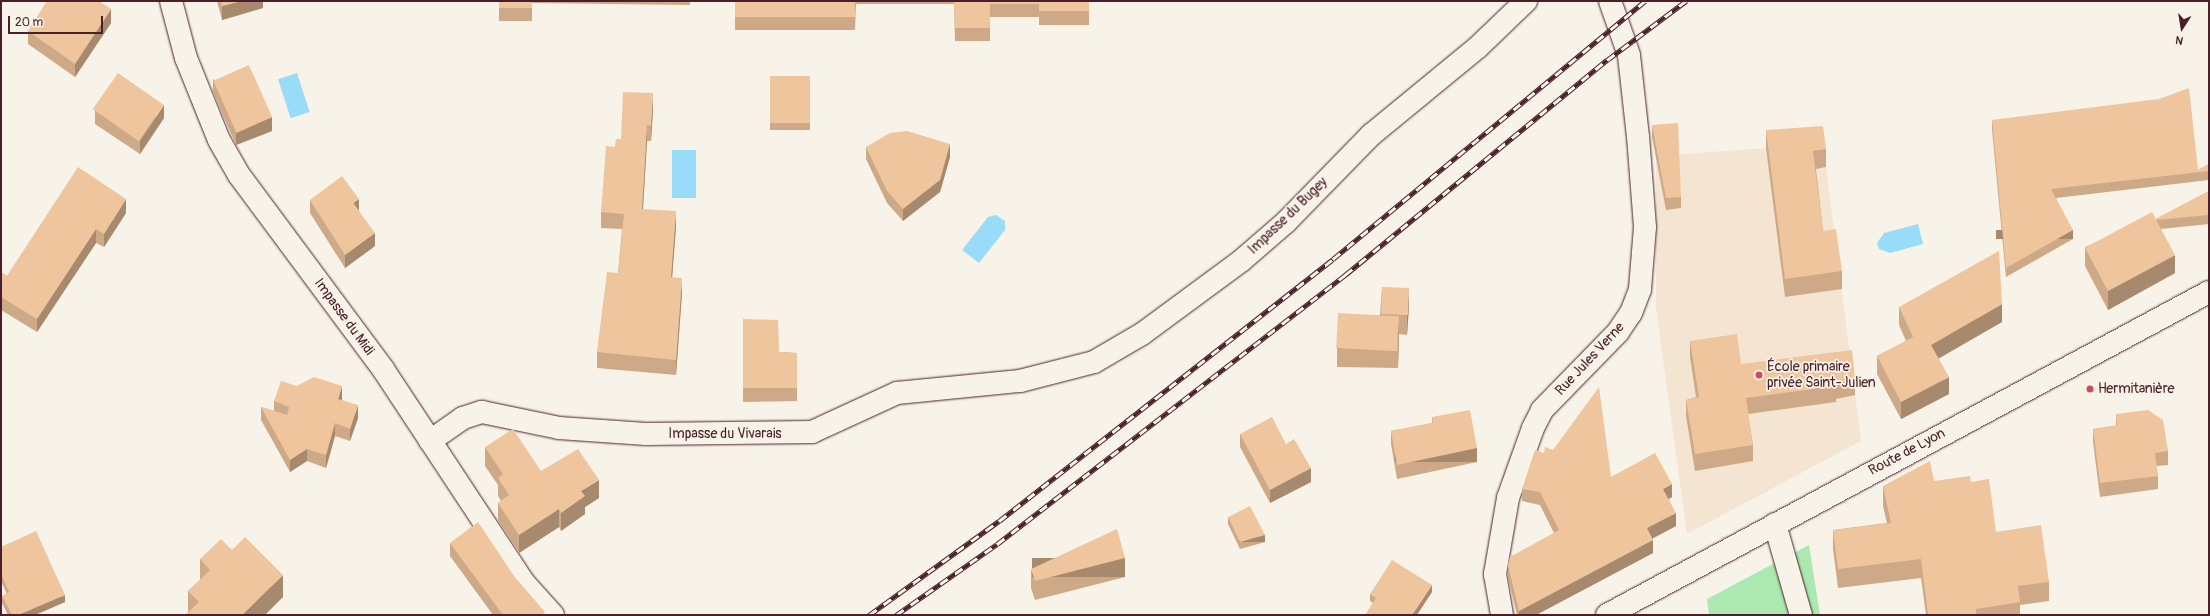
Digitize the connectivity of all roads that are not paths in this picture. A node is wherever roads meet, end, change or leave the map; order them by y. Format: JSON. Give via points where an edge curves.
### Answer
{"nodes":[{"id":1,"x":171,"y":1,"type":"edge"},
{"id":2,"x":1526,"y":1,"type":"edge"},
{"id":3,"x":1610,"y":1,"type":"edge"},
{"id":4,"x":2209,"y":292,"type":"edge"},
{"id":5,"x":1020,"y":381,"type":"joint"},
{"id":6,"x":430,"y":440,"type":"junction"},
{"id":7,"x":1774,"y":524,"type":"junction"},
{"id":8,"x":553,"y":615,"type":"edge"},
{"id":9,"x":1502,"y":615,"type":"edge"},
{"id":10,"x":1607,"y":615,"type":"edge"},
{"id":11,"x":1801,"y":615,"type":"edge"}],
"edges":[{"from":1,"to":6,"type":"street","name":"Impasse du Midi","via":[[186,58],[219,140],[239,175],[383,369]]},
{"from":2,"to":5,"type":"street","name":"Impasse du Bugey","via":[[1477,48],[1370,135],[1286,222],[1241,261],[1114,352],[1076,368]]},
{"from":3,"to":9,"type":"street","name":"Rue Jules Verne","via":[[1628,55],[1638,137],[1645,227],[1640,289],[1631,313],[1618,332],[1542,410],[1533,428],[1508,498],[1496,568],[1497,598]]},
{"from":4,"to":7,"type":"street","name":"Route de Lyon"},
{"from":5,"to":6,"type":"street","name":"Impasse du Vivarais","via":[[897,393],[812,432],[646,434],[559,428],[482,412],[464,418]]},
{"from":6,"to":8,"type":"street","name":"Impasse du Midi","via":[[524,583]]},
{"from":7,"to":10,"type":"street","name":"Route de Lyon"},
{"from":7,"to":11,"type":"street"}]}
